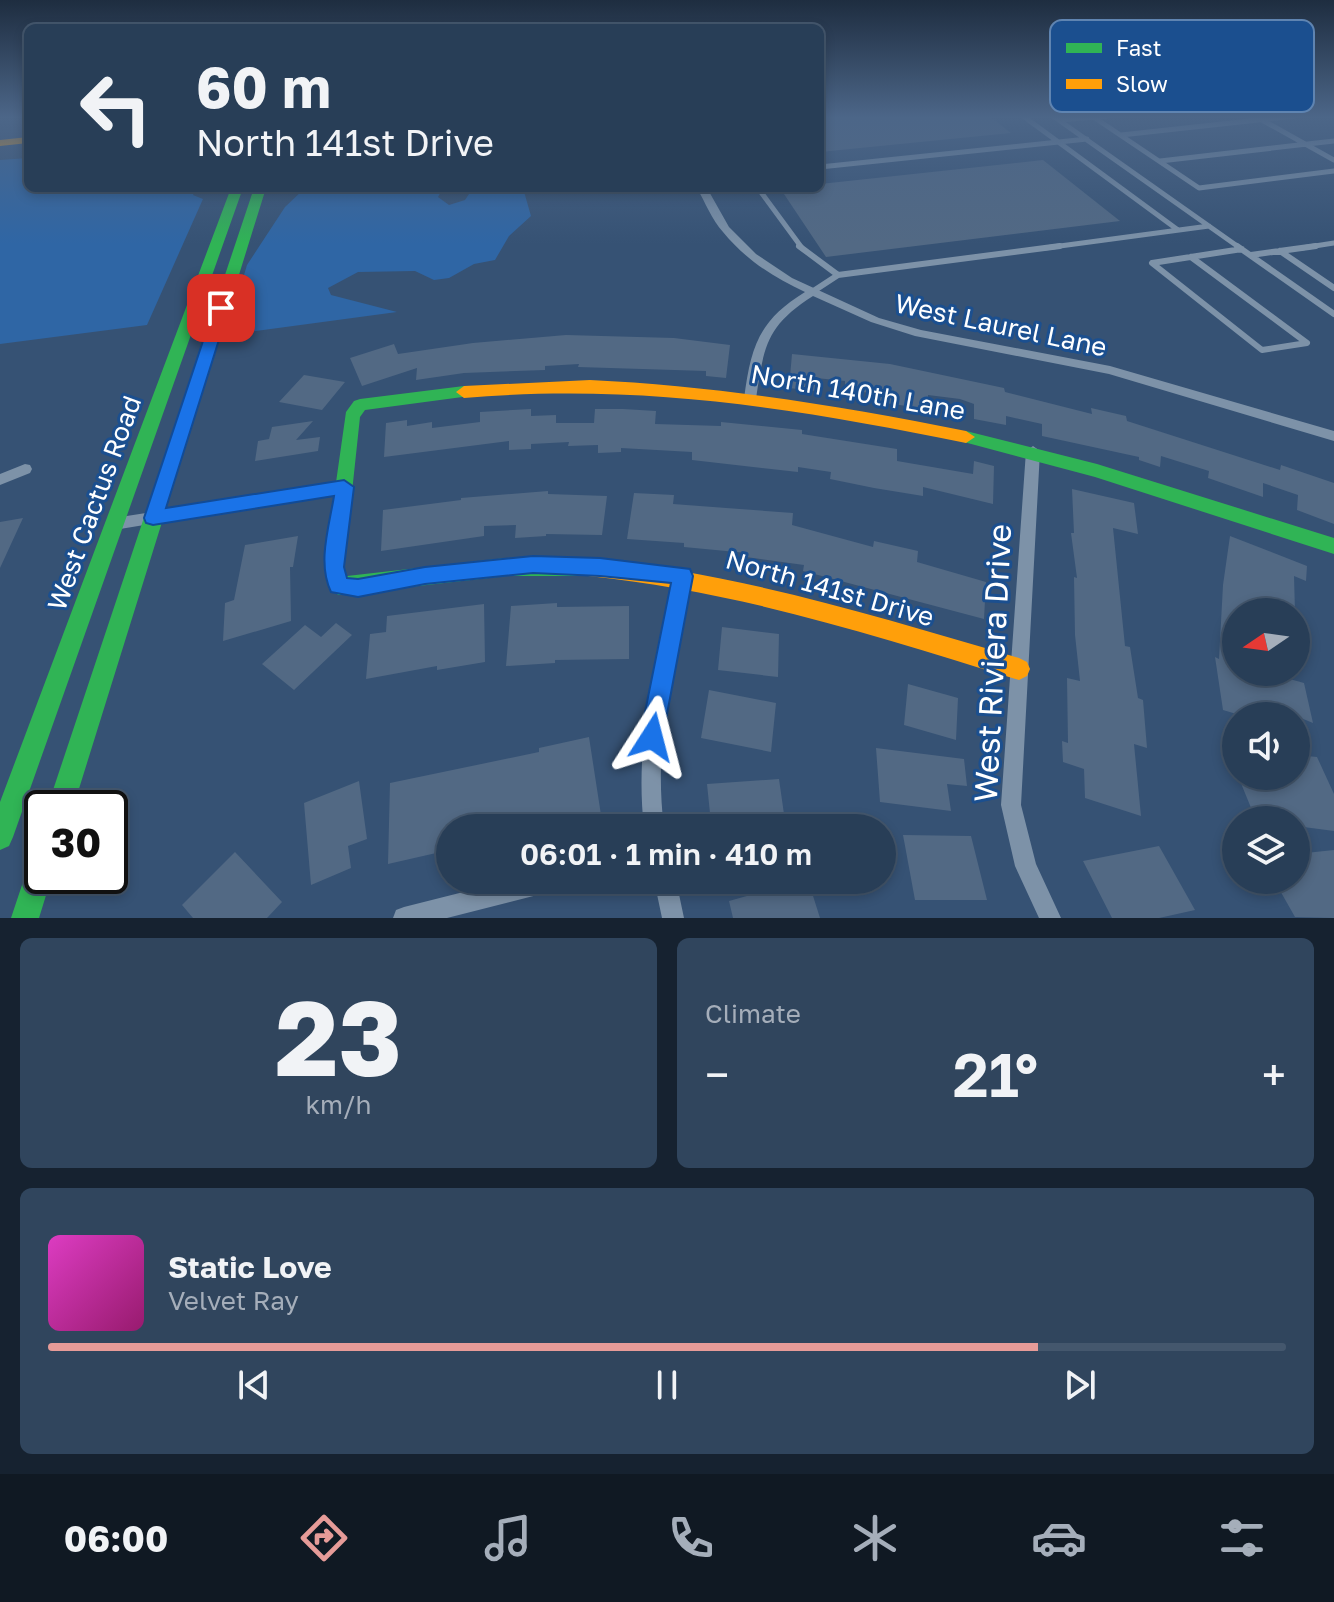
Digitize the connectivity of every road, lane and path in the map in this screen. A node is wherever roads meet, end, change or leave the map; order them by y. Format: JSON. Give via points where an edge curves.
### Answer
{"nodes":[{"id":1,"x":898,"y":159,"type":"edge"},
{"id":2,"x":1081,"y":159,"type":"edge"},
{"id":3,"x":1115,"y":159,"type":"edge"},
{"id":4,"x":1157,"y":159,"type":"edge"},
{"id":5,"x":1179,"y":159,"type":"edge"},
{"id":6,"x":1160,"y":161,"type":"junction"},
{"id":7,"x":824,"y":167,"type":"edge"},
{"id":8,"x":1334,"y":171,"type":"edge"},
{"id":9,"x":236,"y":192,"type":"edge"},
{"id":10,"x":259,"y":192,"type":"edge"},
{"id":11,"x":704,"y":192,"type":"edge"},
{"id":12,"x":761,"y":192,"type":"edge"},
{"id":13,"x":1209,"y":226,"type":"junction"},
{"id":14,"x":1178,"y":230,"type":"junction"},
{"id":15,"x":1334,"y":243,"type":"edge"},
{"id":16,"x":1242,"y":249,"type":"junction"},
{"id":17,"x":1280,"y":251,"type":"junction"},
{"id":18,"x":1251,"y":255,"type":"junction"},
{"id":19,"x":1191,"y":257,"type":"junction"},
{"id":20,"x":838,"y":275,"type":"junction"},
{"id":21,"x":1334,"y":288,"type":"edge"},
{"id":22,"x":812,"y":292,"type":"junction"},
{"id":23,"x":1334,"y":314,"type":"edge"},
{"id":24,"x":750,"y":399,"type":"junction"},
{"id":25,"x":1334,"y":436,"type":"edge"},
{"id":26,"x":1033,"y":451,"type":"junction"},
{"id":27,"x":25,"y":469,"type":"dead end"},
{"id":28,"x":0,"y":480,"type":"edge"},
{"id":29,"x":344,"y":487,"type":"junction"},
{"id":30,"x":153,"y":518,"type":"junction"},
{"id":31,"x":114,"y":524,"type":"junction"},
{"id":32,"x":1334,"y":546,"type":"edge"},
{"id":33,"x":683,"y":576,"type":"junction"},
{"id":34,"x":1019,"y":669,"type":"junction"},
{"id":35,"x":66,"y":790,"type":"edge"},
{"id":36,"x":652,"y":814,"type":"edge"},
{"id":37,"x":0,"y":837,"type":"edge"},
{"id":38,"x":33,"y":894,"type":"edge"},
{"id":39,"x":498,"y":894,"type":"edge"},
{"id":40,"x":668,"y":894,"type":"edge"},
{"id":41,"x":25,"y":918,"type":"edge"},
{"id":42,"x":404,"y":918,"type":"edge"},
{"id":43,"x":673,"y":918,"type":"edge"},
{"id":44,"x":1050,"y":918,"type":"edge"}],
"edges":[{"from":1,"to":7,"type":"lane"},
{"from":2,"to":14,"type":"lane"},
{"from":3,"to":13,"type":"lane"},
{"from":4,"to":6,"type":"lane"},
{"from":5,"to":6,"type":"lane"},
{"from":6,"to":8,"type":"lane","via":[[1199,188]]},
{"from":9,"to":31,"type":"main road","name":"West Cactus Road"},
{"from":10,"to":30,"type":"main road"},
{"from":11,"to":22,"type":"street","name":"West Laurel Lane","via":[[740,246]]},
{"from":12,"to":20,"type":"lane","via":[[797,244]]},
{"from":13,"to":14,"type":"lane"},
{"from":13,"to":16,"type":"lane"},
{"from":14,"to":20,"type":"lane"},
{"from":15,"to":17,"type":"lane"},
{"from":16,"to":18,"type":"lane"},
{"from":16,"to":19,"type":"lane"},
{"from":17,"to":18,"type":"lane"},
{"from":17,"to":21,"type":"lane"},
{"from":18,"to":23,"type":"lane"},
{"from":19,"to":19,"type":"lane","via":[[1152,263],[1262,350],[1307,343]]},
{"from":20,"to":22,"type":"lane"},
{"from":22,"to":24,"type":"street","via":[[768,324]]},
{"from":22,"to":25,"type":"street","name":"West Laurel Lane","via":[[919,333],[1110,370]]},
{"from":24,"to":26,"type":"main road","name":"North 140th Lane"},
{"from":24,"to":29,"type":"main road","name":"North 140th Lane","via":[[655,389],[556,387],[472,390],[360,405],[352,416]]},
{"from":26,"to":32,"type":"main road","name":"North 140th Lane"},
{"from":26,"to":34,"type":"street","name":"West Riviera Drive"},
{"from":27,"to":28,"type":"street"},
{"from":29,"to":30,"type":"street"},
{"from":29,"to":33,"type":"main road","name":"North 141st Drive","via":[[334,567],[339,586],[358,588],[425,575],[533,565]]},
{"from":30,"to":31,"type":"street"},
{"from":30,"to":35,"type":"main road"},
{"from":31,"to":37,"type":"main road","name":"West Cactus Road"},
{"from":33,"to":34,"type":"main road","name":"North 141st Drive","via":[[778,598]]},
{"from":33,"to":36,"type":"street","via":[[649,762]]},
{"from":34,"to":44,"type":"street","name":"West Riviera Drive","via":[[1011,805],[1026,866]]},
{"from":38,"to":41,"type":"main road"},
{"from":39,"to":42,"type":"street"},
{"from":40,"to":43,"type":"street"}]}
